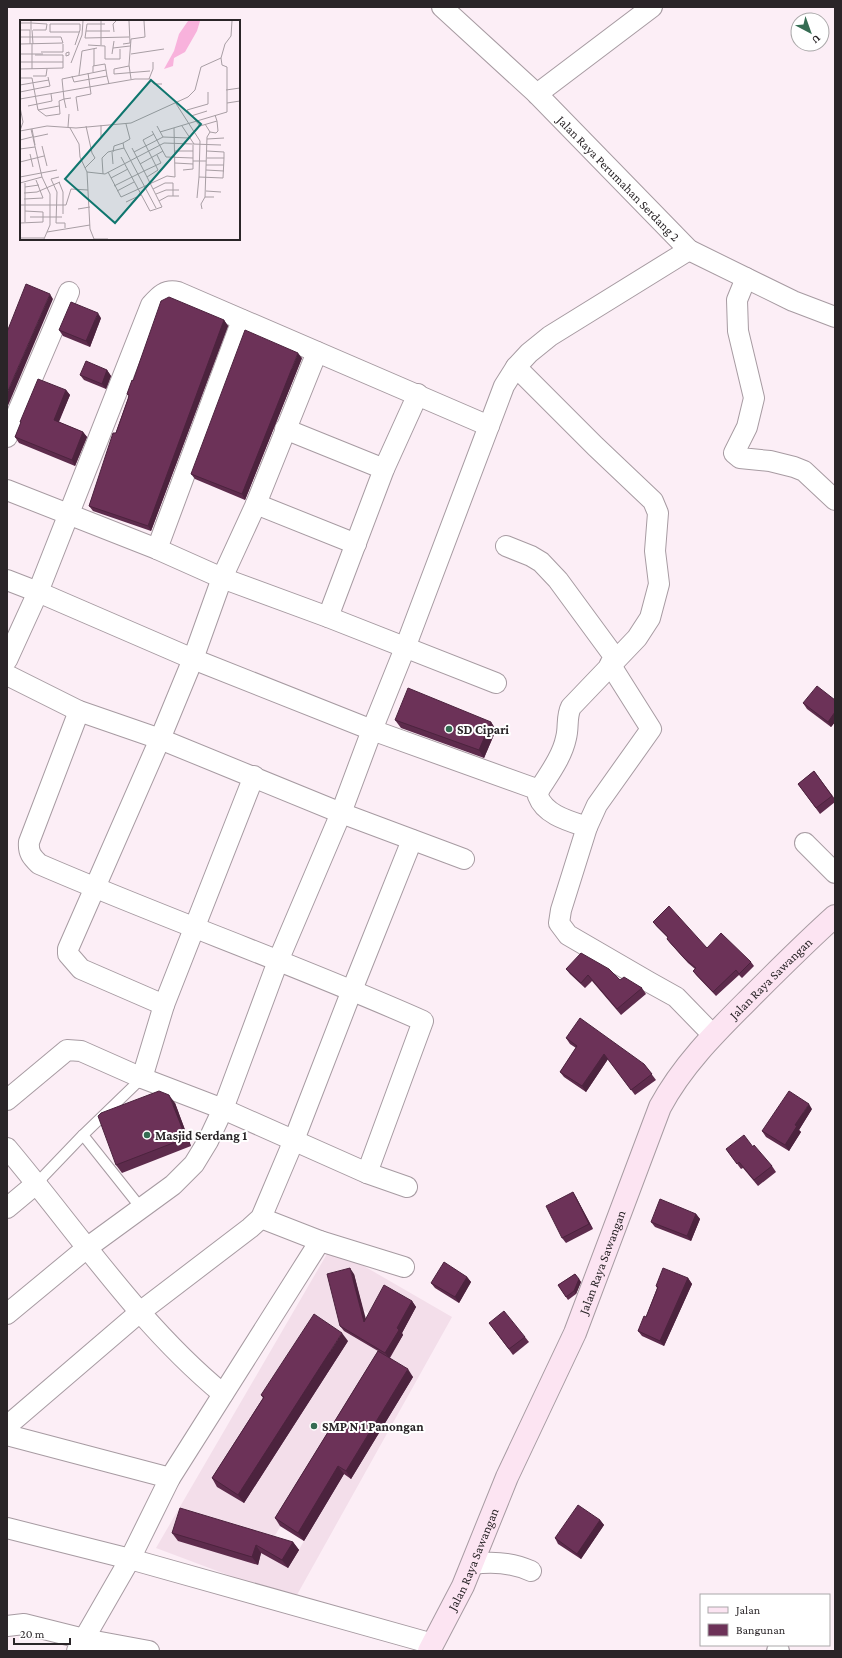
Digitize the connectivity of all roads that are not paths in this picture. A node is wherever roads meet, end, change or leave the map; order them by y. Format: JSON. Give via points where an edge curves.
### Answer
{"nodes":[{"id":1,"x":442,"y":7,"type":"edge"},
{"id":2,"x":652,"y":7,"type":"edge"},
{"id":3,"x":537,"y":94,"type":"junction"},
{"id":4,"x":689,"y":250,"type":"junction"},
{"id":5,"x":746,"y":278,"type":"junction"},
{"id":6,"x":69,"y":292,"type":"dead end"},
{"id":7,"x":835,"y":317,"type":"edge"},
{"id":8,"x":242,"y":320,"type":"junction"},
{"id":9,"x":317,"y":352,"type":"junction"},
{"id":10,"x":516,"y":367,"type":"junction"},
{"id":11,"x":418,"y":394,"type":"junction"},
{"id":12,"x":489,"y":426,"type":"junction"},
{"id":13,"x":285,"y":429,"type":"junction"},
{"id":14,"x":7,"y":437,"type":"edge"},
{"id":15,"x":384,"y":469,"type":"junction"},
{"id":16,"x":7,"y":490,"type":"edge"},
{"id":17,"x":835,"y":500,"type":"edge"},
{"id":18,"x":256,"y":504,"type":"junction"},
{"id":19,"x":68,"y":514,"type":"junction"},
{"id":20,"x":356,"y":544,"type":"junction"},
{"id":21,"x":506,"y":546,"type":"dead end"},
{"id":22,"x":157,"y":549,"type":"junction"},
{"id":23,"x":222,"y":578,"type":"junction"},
{"id":24,"x":7,"y":580,"type":"edge"},
{"id":25,"x":38,"y":592,"type":"junction"},
{"id":26,"x":328,"y":617,"type":"junction"},
{"id":27,"x":405,"y":648,"type":"junction"},
{"id":28,"x":193,"y":659,"type":"junction"},
{"id":29,"x":7,"y":660,"type":"edge"},
{"id":30,"x":613,"y":662,"type":"junction"},
{"id":31,"x":7,"y":675,"type":"edge"},
{"id":32,"x":496,"y":683,"type":"dead end"},
{"id":33,"x":79,"y":712,"type":"junction"},
{"id":34,"x":372,"y":730,"type":"junction"},
{"id":35,"x":160,"y":739,"type":"junction"},
{"id":36,"x":254,"y":776,"type":"junction"},
{"id":37,"x":539,"y":790,"type":"junction"},
{"id":38,"x":341,"y":813,"type":"junction"},
{"id":39,"x":586,"y":827,"type":"junction"},
{"id":40,"x":412,"y":840,"type":"junction"},
{"id":41,"x":804,"y":843,"type":"dead end"},
{"id":42,"x":464,"y":859,"type":"dead end"},
{"id":43,"x":835,"y":873,"type":"edge"},
{"id":44,"x":94,"y":888,"type":"junction"},
{"id":45,"x":835,"y":916,"type":"edge"},
{"id":46,"x":195,"y":928,"type":"junction"},
{"id":47,"x":278,"y":961,"type":"junction"},
{"id":48,"x":352,"y":990,"type":"junction"},
{"id":49,"x":164,"y":1005,"type":"junction"},
{"id":50,"x":713,"y":1035,"type":"junction"},
{"id":51,"x":142,"y":1078,"type":"junction"},
{"id":52,"x":7,"y":1100,"type":"edge"},
{"id":53,"x":223,"y":1109,"type":"junction"},
{"id":54,"x":83,"y":1135,"type":"junction"},
{"id":55,"x":294,"y":1140,"type":"junction"},
{"id":56,"x":7,"y":1148,"type":"edge"},
{"id":57,"x":367,"y":1173,"type":"junction"},
{"id":58,"x":37,"y":1183,"type":"junction"},
{"id":59,"x":407,"y":1187,"type":"dead end"},
{"id":60,"x":7,"y":1208,"type":"edge"},
{"id":61,"x":142,"y":1208,"type":"junction"},
{"id":62,"x":261,"y":1218,"type":"junction"},
{"id":63,"x":320,"y":1241,"type":"junction"},
{"id":64,"x":88,"y":1247,"type":"junction"},
{"id":65,"x":404,"y":1267,"type":"dead end"},
{"id":66,"x":140,"y":1312,"type":"junction"},
{"id":67,"x":7,"y":1314,"type":"edge"},
{"id":68,"x":223,"y":1394,"type":"junction"},
{"id":69,"x":7,"y":1426,"type":"edge"},
{"id":70,"x":7,"y":1434,"type":"edge"},
{"id":71,"x":170,"y":1478,"type":"junction"},
{"id":72,"x":7,"y":1528,"type":"edge"},
{"id":73,"x":130,"y":1559,"type":"junction"},
{"id":74,"x":473,"y":1564,"type":"junction"},
{"id":75,"x":531,"y":1571,"type":"dead end"},
{"id":76,"x":7,"y":1626,"type":"edge"},
{"id":77,"x":81,"y":1645,"type":"edge"},
{"id":78,"x":431,"y":1648,"type":"edge"},
{"id":79,"x":148,"y":1651,"type":"edge"}],
"edges":[{"from":1,"to":3,"type":"street","name":"Jalan Raya Perumahan Serdang 2"},
{"from":2,"to":3,"type":"street"},
{"from":3,"to":4,"type":"street","name":"Jalan Raya Perumahan Serdang 2"},
{"from":4,"to":5,"type":"street","name":"Jalan Raya Perumahan Serdang 2"},
{"from":4,"to":10,"type":"street","via":[[550,336]]},
{"from":5,"to":7,"type":"street","name":"Jalan Raya Perumahan Serdang 2","via":[[793,301]]},
{"from":5,"to":17,"type":"street","via":[[737,300],[738,331],[754,398],[747,426],[734,453],[740,458],[770,461],[799,469]]},
{"from":6,"to":14,"type":"street"},
{"from":8,"to":9,"type":"street"},
{"from":8,"to":19,"type":"street","via":[[178,292],[170,290],[157,298],[151,305]]},
{"from":8,"to":22,"type":"street"},
{"from":9,"to":11,"type":"street"},
{"from":9,"to":13,"type":"street"},
{"from":10,"to":12,"type":"street","via":[[504,386]]},
{"from":10,"to":30,"type":"street","via":[[653,501],[658,513],[655,550],[659,584],[657,597],[650,618],[637,638]]},
{"from":11,"to":12,"type":"street"},
{"from":11,"to":15,"type":"street"},
{"from":12,"to":27,"type":"street"},
{"from":13,"to":15,"type":"street"},
{"from":13,"to":18,"type":"street"},
{"from":15,"to":20,"type":"street"},
{"from":16,"to":19,"type":"street"},
{"from":18,"to":20,"type":"street"},
{"from":18,"to":23,"type":"street"},
{"from":19,"to":22,"type":"street"},
{"from":19,"to":25,"type":"street"},
{"from":20,"to":26,"type":"street"},
{"from":21,"to":30,"type":"street","via":[[531,556],[558,580]]},
{"from":22,"to":23,"type":"street"},
{"from":23,"to":26,"type":"street"},
{"from":23,"to":28,"type":"street"},
{"from":24,"to":25,"type":"street"},
{"from":25,"to":28,"type":"street"},
{"from":25,"to":29,"type":"street"},
{"from":26,"to":27,"type":"street"},
{"from":27,"to":32,"type":"street"},
{"from":27,"to":34,"type":"street"},
{"from":28,"to":34,"type":"street"},
{"from":28,"to":35,"type":"street"},
{"from":30,"to":37,"type":"street","via":[[571,707],[566,739],[560,756]]},
{"from":30,"to":39,"type":"street","via":[[651,729],[597,805]]},
{"from":31,"to":33,"type":"street"},
{"from":33,"to":35,"type":"street"},
{"from":33,"to":44,"type":"street","via":[[28,849],[39,864]]},
{"from":34,"to":37,"type":"street"},
{"from":34,"to":38,"type":"street"},
{"from":35,"to":36,"type":"street"},
{"from":35,"to":44,"type":"street"},
{"from":36,"to":38,"type":"street"},
{"from":36,"to":46,"type":"street"},
{"from":37,"to":39,"type":"street","via":[[538,796],[545,809]]},
{"from":38,"to":40,"type":"street"},
{"from":38,"to":47,"type":"street"},
{"from":39,"to":50,"type":"street","via":[[559,923],[568,935],[676,997]]},
{"from":40,"to":42,"type":"street"},
{"from":40,"to":48,"type":"street"},
{"from":41,"to":43,"type":"street"},
{"from":44,"to":46,"type":"street"},
{"from":44,"to":49,"type":"street","via":[[68,954],[81,969]]},
{"from":45,"to":50,"type":"street","name":"Jalan Raya Sawangan"},
{"from":46,"to":47,"type":"street"},
{"from":46,"to":49,"type":"street"},
{"from":47,"to":48,"type":"street"},
{"from":47,"to":53,"type":"street"},
{"from":48,"to":55,"type":"street"},
{"from":48,"to":57,"type":"street","via":[[423,1021]]},
{"from":49,"to":51,"type":"street"},
{"from":50,"to":74,"type":"street","name":"Jalan Raya Sawangan","via":[[673,1084],[660,1107],[575,1333],[507,1477]]},
{"from":51,"to":52,"type":"street","via":[[80,1051],[67,1050]]},
{"from":51,"to":53,"type":"street"},
{"from":51,"to":54,"type":"lane"},
{"from":53,"to":55,"type":"street"},
{"from":53,"to":61,"type":"street","via":[[194,1164]]},
{"from":54,"to":58,"type":"lane"},
{"from":54,"to":61,"type":"lane"},
{"from":55,"to":57,"type":"street"},
{"from":55,"to":62,"type":"street"},
{"from":56,"to":58,"type":"street"},
{"from":57,"to":59,"type":"street"},
{"from":58,"to":60,"type":"street"},
{"from":58,"to":64,"type":"street"},
{"from":61,"to":64,"type":"street"},
{"from":62,"to":63,"type":"street"},
{"from":62,"to":66,"type":"street"},
{"from":63,"to":65,"type":"street"},
{"from":63,"to":68,"type":"street"},
{"from":64,"to":66,"type":"street"},
{"from":64,"to":67,"type":"street"},
{"from":66,"to":68,"type":"street","via":[[198,1374]]},
{"from":66,"to":69,"type":"street"},
{"from":68,"to":71,"type":"street"},
{"from":70,"to":71,"type":"street"},
{"from":71,"to":73,"type":"street"},
{"from":72,"to":73,"type":"street"},
{"from":73,"to":77,"type":"street"},
{"from":73,"to":78,"type":"street"},
{"from":74,"to":75,"type":"street","via":[[518,1565]]},
{"from":74,"to":78,"type":"street","name":"Jalan Raya Sawangan","via":[[454,1607]]},
{"from":76,"to":77,"type":"street","via":[[24,1624]]},
{"from":77,"to":79,"type":"street"}]}
